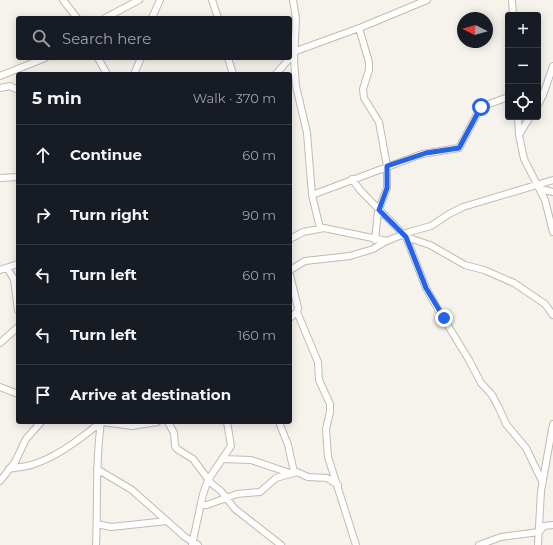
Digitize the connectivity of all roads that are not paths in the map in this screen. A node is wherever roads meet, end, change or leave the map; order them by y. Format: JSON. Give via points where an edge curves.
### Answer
{"nodes":[{"id":1,"x":63,"y":0,"type":"edge"},
{"id":2,"x":139,"y":0,"type":"edge"},
{"id":3,"x":160,"y":0,"type":"edge"},
{"id":4,"x":212,"y":0,"type":"edge"},
{"id":5,"x":293,"y":0,"type":"edge"},
{"id":6,"x":414,"y":0,"type":"edge"},
{"id":7,"x":427,"y":0,"type":"edge"},
{"id":8,"x":512,"y":0,"type":"edge"},
{"id":9,"x":407,"y":9,"type":"junction"},
{"id":10,"x":513,"y":12,"type":"edge"},
{"id":11,"x":75,"y":16,"type":"edge"},
{"id":12,"x":109,"y":16,"type":"edge"},
{"id":13,"x":153,"y":16,"type":"edge"},
{"id":14,"x":217,"y":16,"type":"edge"},
{"id":15,"x":359,"y":28,"type":"junction"},
{"id":16,"x":296,"y":51,"type":"junction"},
{"id":17,"x":292,"y":56,"type":"edge"},
{"id":18,"x":40,"y":60,"type":"edge"},
{"id":19,"x":100,"y":60,"type":"edge"},
{"id":20,"x":140,"y":60,"type":"edge"},
{"id":21,"x":229,"y":60,"type":"edge"},
{"id":22,"x":288,"y":60,"type":"edge"},
{"id":23,"x":553,"y":66,"type":"edge"},
{"id":24,"x":106,"y":72,"type":"edge"},
{"id":25,"x":135,"y":72,"type":"edge"},
{"id":26,"x":232,"y":72,"type":"edge"},
{"id":27,"x":278,"y":72,"type":"edge"},
{"id":28,"x":0,"y":76,"type":"edge"},
{"id":29,"x":0,"y":88,"type":"edge"},
{"id":30,"x":16,"y":89,"type":"edge"},
{"id":31,"x":505,"y":99,"type":"edge"},
{"id":32,"x":541,"y":100,"type":"edge"},
{"id":33,"x":518,"y":120,"type":"edge"},
{"id":34,"x":528,"y":120,"type":"edge"},
{"id":35,"x":519,"y":135,"type":"junction"},
{"id":36,"x":387,"y":166,"type":"junction"},
{"id":37,"x":16,"y":176,"type":"edge"},
{"id":38,"x":0,"y":178,"type":"edge"},
{"id":39,"x":352,"y":179,"type":"junction"},
{"id":40,"x":553,"y":180,"type":"edge"},
{"id":41,"x":540,"y":187,"type":"junction"},
{"id":42,"x":553,"y":192,"type":"edge"},
{"id":43,"x":312,"y":195,"type":"junction"},
{"id":44,"x":379,"y":210,"type":"junction"},
{"id":45,"x":320,"y":228,"type":"junction"},
{"id":46,"x":553,"y":232,"type":"edge"},
{"id":47,"x":405,"y":235,"type":"junction"},
{"id":48,"x":292,"y":238,"type":"edge"},
{"id":49,"x":375,"y":240,"type":"junction"},
{"id":50,"x":386,"y":241,"type":"junction"},
{"id":51,"x":16,"y":265,"type":"edge"},
{"id":52,"x":9,"y":269,"type":"junction"},
{"id":53,"x":292,"y":269,"type":"edge"},
{"id":54,"x":0,"y":270,"type":"edge"},
{"id":55,"x":292,"y":283,"type":"edge"},
{"id":56,"x":16,"y":294,"type":"edge"},
{"id":57,"x":553,"y":302,"type":"edge"},
{"id":58,"x":546,"y":304,"type":"junction"},
{"id":59,"x":296,"y":312,"type":"junction"},
{"id":60,"x":553,"y":315,"type":"edge"},
{"id":61,"x":292,"y":316,"type":"edge"},
{"id":62,"x":16,"y":329,"type":"edge"},
{"id":63,"x":0,"y":343,"type":"edge"},
{"id":64,"x":0,"y":387,"type":"edge"},
{"id":65,"x":16,"y":393,"type":"edge"},
{"id":66,"x":39,"y":424,"type":"edge"},
{"id":67,"x":99,"y":424,"type":"edge"},
{"id":68,"x":102,"y":424,"type":"edge"},
{"id":69,"x":117,"y":424,"type":"edge"},
{"id":70,"x":144,"y":424,"type":"edge"},
{"id":71,"x":169,"y":424,"type":"edge"},
{"id":72,"x":227,"y":424,"type":"edge"},
{"id":73,"x":280,"y":424,"type":"edge"},
{"id":74,"x":553,"y":424,"type":"edge"},
{"id":75,"x":222,"y":459,"type":"junction"},
{"id":76,"x":9,"y":469,"type":"junction"},
{"id":77,"x":97,"y":469,"type":"junction"},
{"id":78,"x":292,"y":472,"type":"junction"},
{"id":79,"x":208,"y":480,"type":"junction"},
{"id":80,"x":542,"y":481,"type":"junction"},
{"id":81,"x":0,"y":482,"type":"edge"},
{"id":82,"x":338,"y":485,"type":"junction"},
{"id":83,"x":225,"y":497,"type":"junction"},
{"id":84,"x":201,"y":505,"type":"junction"},
{"id":85,"x":166,"y":521,"type":"junction"},
{"id":86,"x":97,"y":524,"type":"junction"},
{"id":87,"x":553,"y":525,"type":"edge"},
{"id":88,"x":539,"y":532,"type":"junction"},
{"id":89,"x":192,"y":543,"type":"edge"},
{"id":90,"x":96,"y":545,"type":"edge"},
{"id":91,"x":198,"y":545,"type":"edge"},
{"id":92,"x":282,"y":545,"type":"edge"},
{"id":93,"x":356,"y":545,"type":"edge"},
{"id":94,"x":479,"y":545,"type":"edge"},
{"id":95,"x":538,"y":545,"type":"edge"}],
"edges":[{"from":1,"to":11,"type":"street"},
{"from":2,"to":12,"type":"street"},
{"from":3,"to":13,"type":"street"},
{"from":4,"to":14,"type":"street"},
{"from":5,"to":16,"type":"street"},
{"from":6,"to":9,"type":"street"},
{"from":7,"to":9,"type":"street"},
{"from":8,"to":10,"type":"street"},
{"from":9,"to":15,"type":"street"},
{"from":15,"to":16,"type":"street"},
{"from":15,"to":36,"type":"street","via":[[369,62],[363,89],[364,98],[379,122]]},
{"from":16,"to":17,"type":"street"},
{"from":16,"to":43,"type":"street","via":[[296,86],[307,133]]},
{"from":18,"to":28,"type":"street"},
{"from":19,"to":24,"type":"street"},
{"from":20,"to":25,"type":"street"},
{"from":21,"to":26,"type":"street"},
{"from":22,"to":27,"type":"street"},
{"from":23,"to":32,"type":"street"},
{"from":29,"to":30,"type":"street","via":[[10,86]]},
{"from":31,"to":36,"type":"street","via":[[481,107],[459,148],[426,153]]},
{"from":33,"to":35,"type":"street"},
{"from":34,"to":35,"type":"street"},
{"from":35,"to":41,"type":"street","via":[[524,159]]},
{"from":36,"to":39,"type":"street"},
{"from":36,"to":44,"type":"street","via":[[387,188]]},
{"from":37,"to":38,"type":"street"},
{"from":39,"to":43,"type":"street"},
{"from":39,"to":44,"type":"street"},
{"from":40,"to":41,"type":"street"},
{"from":41,"to":42,"type":"street"},
{"from":41,"to":46,"type":"street"},
{"from":41,"to":47,"type":"street","via":[[463,207],[431,226]]},
{"from":43,"to":45,"type":"street"},
{"from":44,"to":47,"type":"street"},
{"from":44,"to":49,"type":"street"},
{"from":45,"to":48,"type":"street"},
{"from":45,"to":49,"type":"street","via":[[331,228]]},
{"from":47,"to":50,"type":"street"},
{"from":47,"to":58,"type":"street","via":[[430,245],[465,265],[494,274],[528,291]]},
{"from":47,"to":80,"type":"street","via":[[439,311],[480,383],[492,395],[506,424],[526,448]]},
{"from":49,"to":50,"type":"street"},
{"from":50,"to":53,"type":"street","via":[[373,249],[350,256],[305,261]]},
{"from":51,"to":52,"type":"street"},
{"from":52,"to":54,"type":"street"},
{"from":52,"to":56,"type":"street","via":[[14,279]]},
{"from":55,"to":59,"type":"street","via":[[298,308]]},
{"from":57,"to":58,"type":"street"},
{"from":58,"to":60,"type":"street"},
{"from":59,"to":61,"type":"street"},
{"from":59,"to":82,"type":"street","via":[[318,362],[319,380],[330,404],[326,441],[330,464]]},
{"from":62,"to":63,"type":"street"},
{"from":64,"to":65,"type":"street"},
{"from":66,"to":76,"type":"street","via":[[26,439]]},
{"from":67,"to":76,"type":"street","via":[[49,458],[34,465]]},
{"from":68,"to":77,"type":"street"},
{"from":69,"to":70,"type":"street"},
{"from":71,"to":79,"type":"street","via":[[174,433],[175,446],[193,459]]},
{"from":72,"to":75,"type":"street","via":[[231,446]]},
{"from":73,"to":78,"type":"street","via":[[288,445]]},
{"from":74,"to":80,"type":"street"},
{"from":75,"to":78,"type":"street","via":[[251,460]]},
{"from":75,"to":79,"type":"street"},
{"from":76,"to":81,"type":"street"},
{"from":77,"to":85,"type":"street","via":[[132,490]]},
{"from":77,"to":86,"type":"street"},
{"from":78,"to":82,"type":"street","via":[[302,473],[308,477],[327,478]]},
{"from":78,"to":83,"type":"street","via":[[270,481],[260,492]]},
{"from":79,"to":83,"type":"street","via":[[221,490]]},
{"from":79,"to":84,"type":"street"},
{"from":80,"to":88,"type":"street"},
{"from":82,"to":93,"type":"street"},
{"from":83,"to":84,"type":"street","via":[[208,505]]},
{"from":83,"to":92,"type":"street","via":[[247,520]]},
{"from":84,"to":89,"type":"street"},
{"from":85,"to":86,"type":"street","via":[[111,528]]},
{"from":85,"to":89,"type":"street"},
{"from":86,"to":90,"type":"street"},
{"from":87,"to":88,"type":"street","via":[[544,526]]},
{"from":88,"to":94,"type":"street","via":[[501,537]]},
{"from":88,"to":95,"type":"street"},
{"from":89,"to":91,"type":"street"}]}
